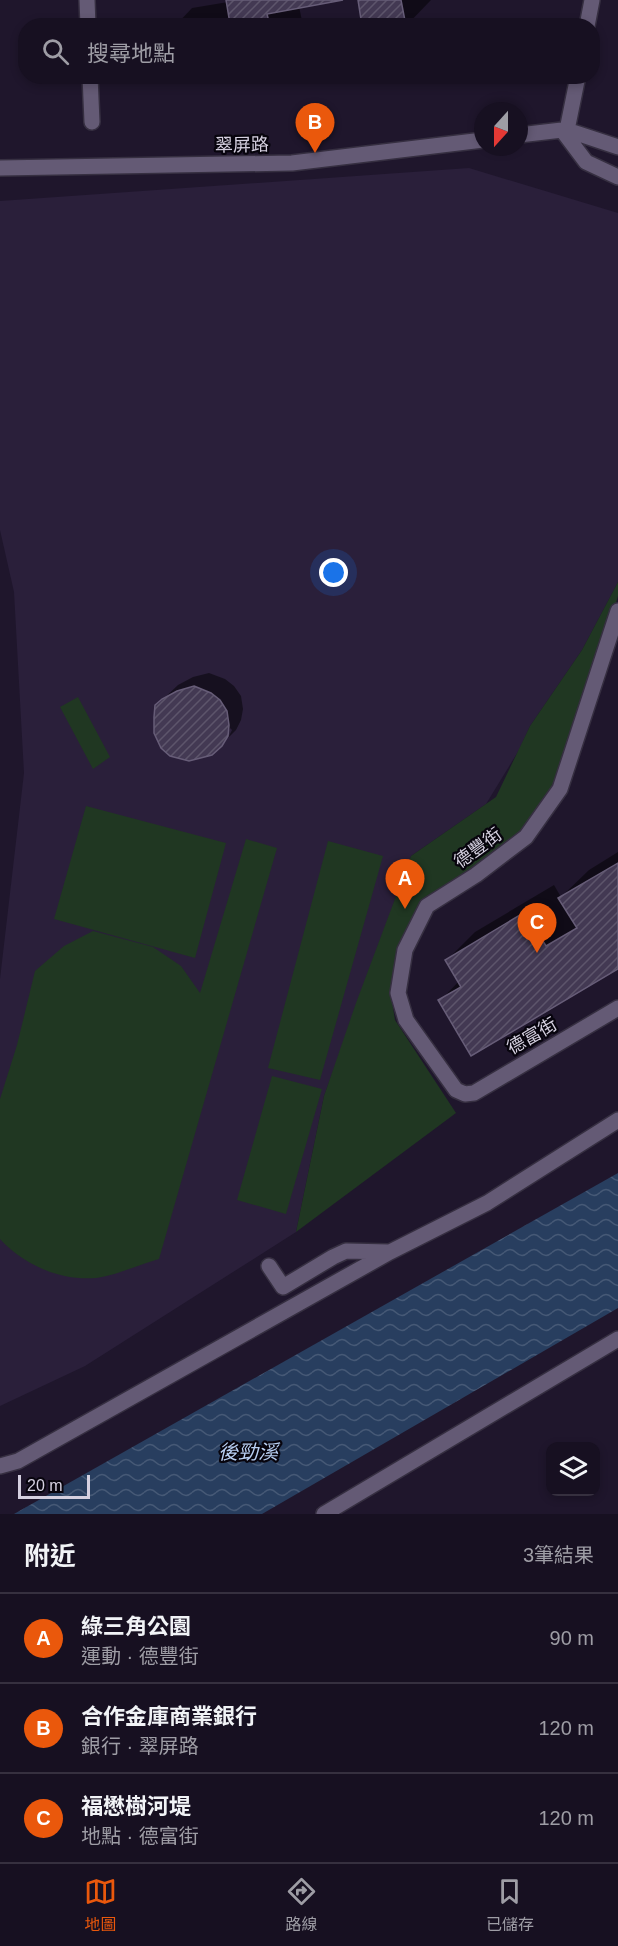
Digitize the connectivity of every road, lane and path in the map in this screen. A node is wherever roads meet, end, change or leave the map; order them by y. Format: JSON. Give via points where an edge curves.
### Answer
{"nodes":[{"id":1,"x":87,"y":0,"type":"edge"},
{"id":2,"x":592,"y":0,"type":"edge"},
{"id":3,"x":88,"y":18,"type":"edge"},
{"id":4,"x":589,"y":18,"type":"edge"},
{"id":5,"x":90,"y":84,"type":"edge"},
{"id":6,"x":576,"y":84,"type":"edge"},
{"id":7,"x":92,"y":122,"type":"dead end"},
{"id":8,"x":565,"y":130,"type":"junction"},
{"id":9,"x":528,"y":134,"type":"edge"},
{"id":10,"x":474,"y":141,"type":"edge"},
{"id":11,"x":618,"y":147,"type":"edge"},
{"id":12,"x":0,"y":168,"type":"edge"},
{"id":13,"x":618,"y":177,"type":"edge"},
{"id":14,"x":618,"y":611,"type":"edge"},
{"id":15,"x":618,"y":1008,"type":"edge"},
{"id":16,"x":465,"y":1094,"type":"joint"},
{"id":17,"x":618,"y":1120,"type":"edge"},
{"id":18,"x":390,"y":1252,"type":"junction"},
{"id":19,"x":269,"y":1266,"type":"dead end"},
{"id":20,"x":618,"y":1338,"type":"edge"},
{"id":21,"x":0,"y":1466,"type":"edge"},
{"id":22,"x":324,"y":1514,"type":"edge"}],
"edges":[{"from":1,"to":3,"type":"street"},
{"from":2,"to":4,"type":"street"},
{"from":5,"to":7,"type":"street"},
{"from":6,"to":8,"type":"street"},
{"from":8,"to":9,"type":"street"},
{"from":8,"to":11,"type":"street"},
{"from":8,"to":13,"type":"street","via":[[586,162]]},
{"from":10,"to":12,"type":"street","name":"翠屏路","via":[[292,163]]},
{"from":14,"to":16,"type":"street","name":"德豐街","via":[[560,789],[526,837],[427,906],[405,950],[398,993],[406,1020],[456,1090]]},
{"from":15,"to":16,"type":"street","name":"德富街","via":[[474,1093]]},
{"from":17,"to":18,"type":"street","via":[[487,1203]]},
{"from":18,"to":19,"type":"street","via":[[346,1251],[283,1287]]},
{"from":18,"to":21,"type":"street","via":[[18,1461]]},
{"from":20,"to":22,"type":"street"}]}
